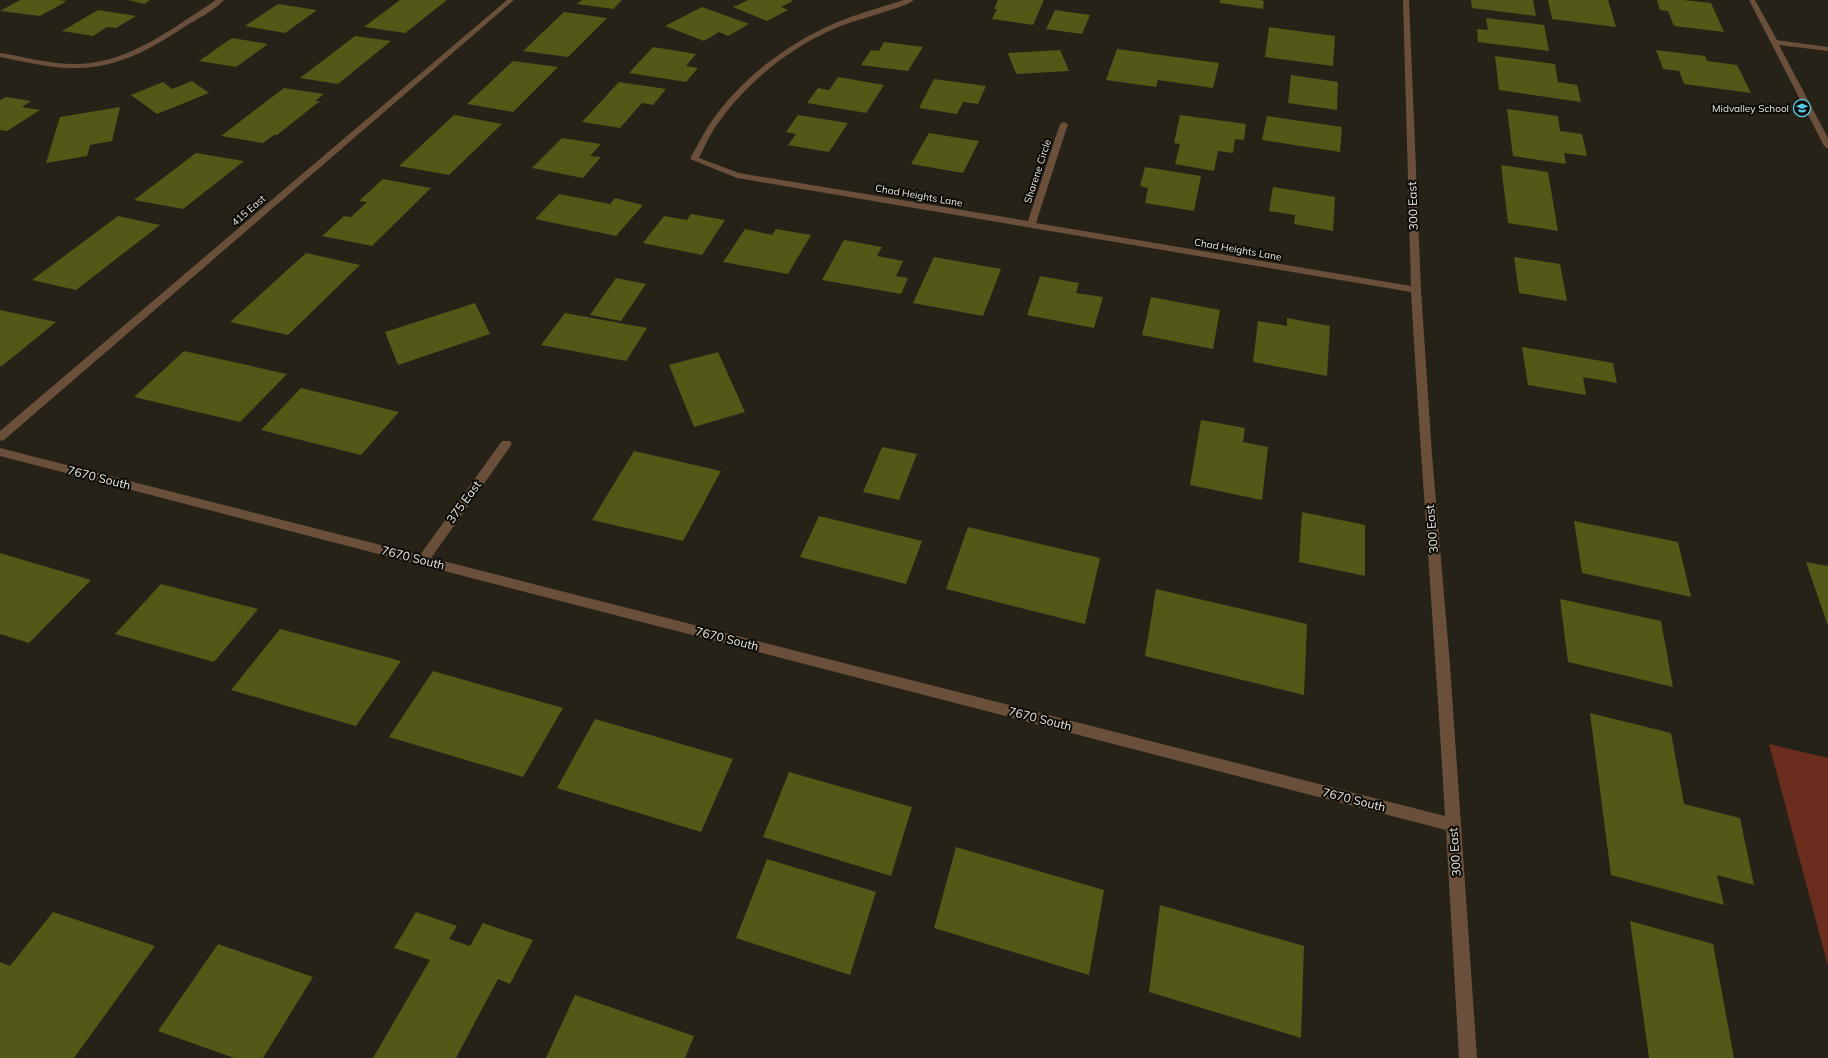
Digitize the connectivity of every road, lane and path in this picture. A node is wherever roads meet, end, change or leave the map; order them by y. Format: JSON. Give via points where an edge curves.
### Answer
{"nodes":[{"id":1,"x":221,"y":0,"type":"edge"},
{"id":2,"x":511,"y":0,"type":"edge"},
{"id":3,"x":911,"y":0,"type":"edge"},
{"id":4,"x":1406,"y":0,"type":"edge"},
{"id":5,"x":1752,"y":0,"type":"edge"},
{"id":6,"x":1774,"y":42,"type":"junction"},
{"id":7,"x":1828,"y":49,"type":"edge"},
{"id":8,"x":0,"y":55,"type":"edge"},
{"id":9,"x":1064,"y":124,"type":"dead end"},
{"id":10,"x":1828,"y":146,"type":"edge"},
{"id":11,"x":1031,"y":225,"type":"junction"},
{"id":12,"x":1416,"y":290,"type":"junction"},
{"id":13,"x":0,"y":438,"type":"edge"},
{"id":14,"x":506,"y":444,"type":"dead end"},
{"id":15,"x":0,"y":452,"type":"edge"},
{"id":16,"x":422,"y":561,"type":"junction"},
{"id":17,"x":1453,"y":825,"type":"junction"},
{"id":18,"x":1468,"y":1058,"type":"edge"}],
"edges":[{"from":1,"to":8,"type":"street","via":[[131,56],[105,64],[62,65]]},
{"from":2,"to":13,"type":"street","name":"415 East"},
{"from":3,"to":11,"type":"street","name":"Chad Heights Lane","via":[[839,24],[801,43],[768,66],[742,90],[715,122],[694,159],[737,175]]},
{"from":4,"to":12,"type":"street","name":"300 East"},
{"from":5,"to":6,"type":"street"},
{"from":6,"to":7,"type":"street"},
{"from":6,"to":10,"type":"street"},
{"from":9,"to":11,"type":"street","name":"Sharene Circle"},
{"from":11,"to":12,"type":"street","name":"Chad Heights Lane"},
{"from":12,"to":17,"type":"street","name":"300 East"},
{"from":14,"to":16,"type":"street","name":"375 East"},
{"from":15,"to":16,"type":"street","name":"7670 South"},
{"from":16,"to":17,"type":"street","name":"7670 South"},
{"from":17,"to":18,"type":"street","name":"300 East"}]}
